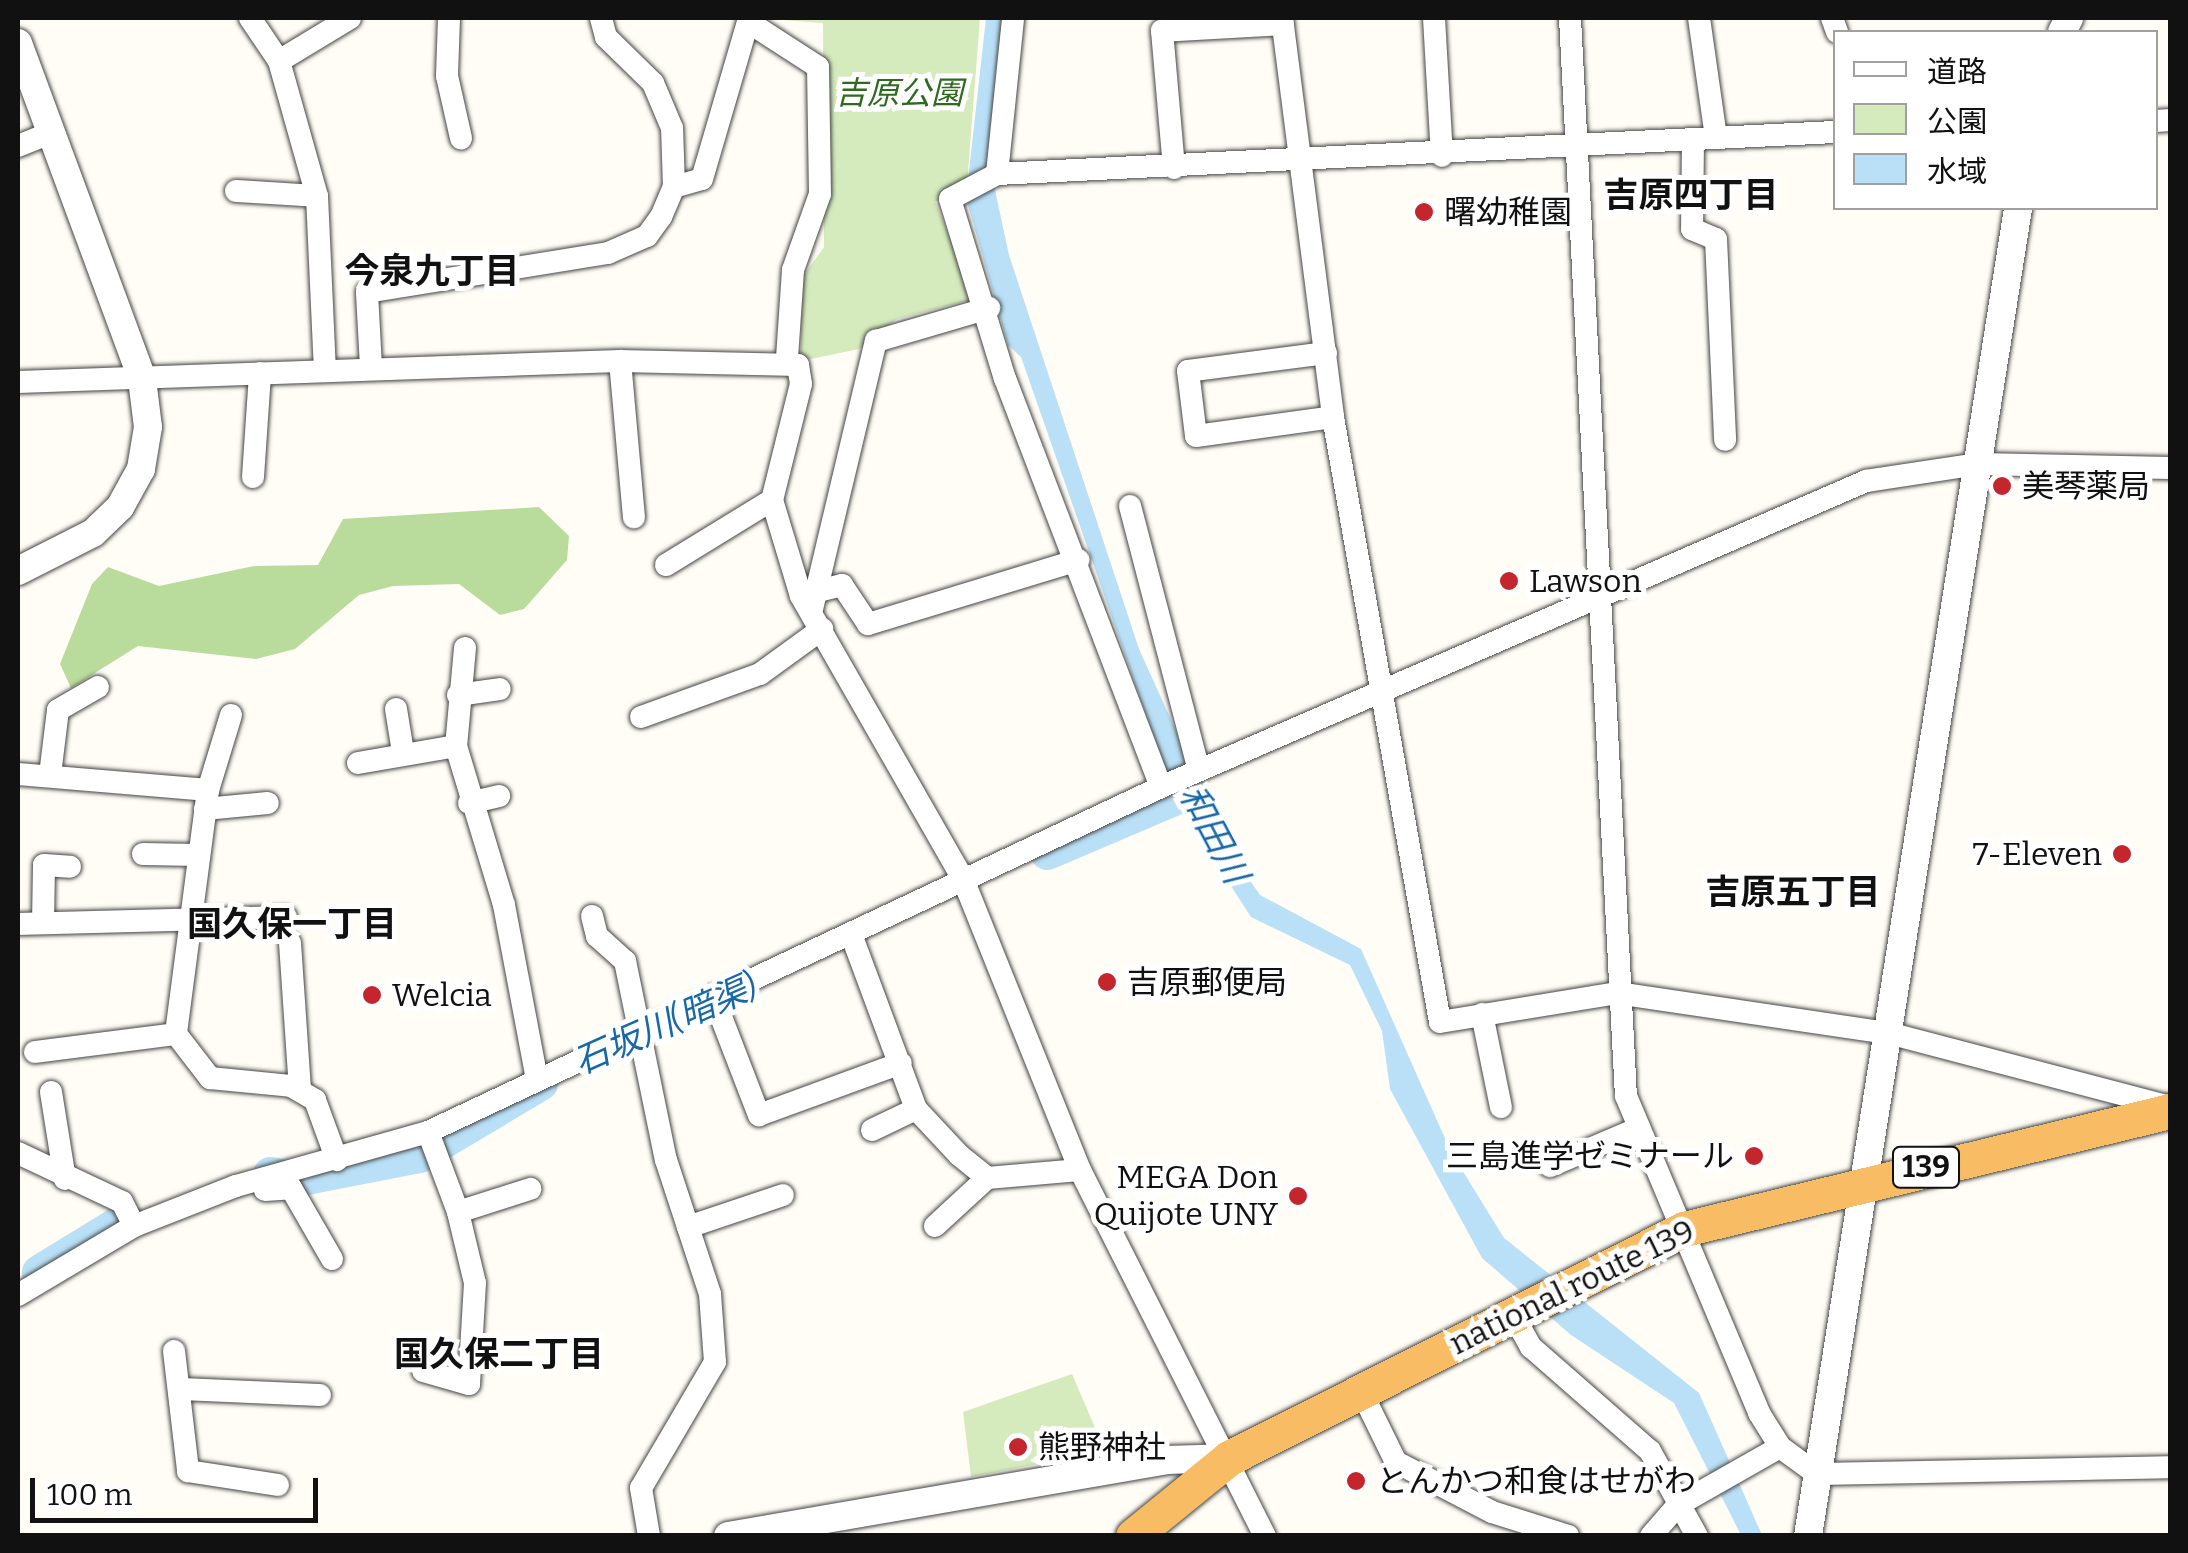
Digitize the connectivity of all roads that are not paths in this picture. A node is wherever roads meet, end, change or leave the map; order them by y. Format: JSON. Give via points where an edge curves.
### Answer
{"nodes":[{"id":1,"x":250,"y":18,"type":"edge"},
{"id":2,"x":350,"y":18,"type":"edge"},
{"id":3,"x":450,"y":18,"type":"edge"},
{"id":4,"x":601,"y":18,"type":"edge"},
{"id":5,"x":1013,"y":18,"type":"edge"},
{"id":6,"x":1434,"y":18,"type":"edge"},
{"id":7,"x":1570,"y":18,"type":"edge"},
{"id":8,"x":1700,"y":18,"type":"edge"},
{"id":9,"x":750,"y":20,"type":"edge"},
{"id":10,"x":1283,"y":21,"type":"edge"},
{"id":11,"x":18,"y":43,"type":"edge"},
{"id":12,"x":279,"y":61,"type":"junction"},
{"id":13,"x":1833,"y":132,"type":"edge"},
{"id":14,"x":50,"y":133,"type":"junction"},
{"id":15,"x":461,"y":138,"type":"dead end"},
{"id":16,"x":1704,"y":139,"type":"junction"},
{"id":17,"x":18,"y":146,"type":"edge"},
{"id":18,"x":1576,"y":147,"type":"junction"},
{"id":19,"x":1442,"y":156,"type":"junction"},
{"id":20,"x":1301,"y":165,"type":"junction"},
{"id":21,"x":1174,"y":168,"type":"junction"},
{"id":22,"x":997,"y":174,"type":"junction"},
{"id":23,"x":674,"y":187,"type":"junction"},
{"id":24,"x":236,"y":192,"type":"dead end"},
{"id":25,"x":317,"y":196,"type":"junction"},
{"id":26,"x":2018,"y":210,"type":"edge"},
{"id":27,"x":989,"y":308,"type":"junction"},
{"id":28,"x":1326,"y":353,"type":"junction"},
{"id":29,"x":787,"y":358,"type":"junction"},
{"id":30,"x":620,"y":361,"type":"junction"},
{"id":31,"x":372,"y":367,"type":"junction"},
{"id":32,"x":326,"y":370,"type":"junction"},
{"id":33,"x":260,"y":373,"type":"junction"},
{"id":34,"x":142,"y":378,"type":"junction"},
{"id":35,"x":18,"y":382,"type":"edge"},
{"id":36,"x":1333,"y":417,"type":"junction"},
{"id":37,"x":1725,"y":440,"type":"dead end"},
{"id":38,"x":1979,"y":464,"type":"junction"},
{"id":39,"x":2170,"y":468,"type":"edge"},
{"id":40,"x":254,"y":477,"type":"dead end"},
{"id":41,"x":772,"y":500,"type":"junction"},
{"id":42,"x":1130,"y":506,"type":"dead end"},
{"id":43,"x":634,"y":516,"type":"dead end"},
{"id":44,"x":1079,"y":560,"type":"junction"},
{"id":45,"x":666,"y":565,"type":"dead end"},
{"id":46,"x":18,"y":571,"type":"edge"},
{"id":47,"x":1597,"y":596,"type":"junction"},
{"id":48,"x":816,"y":610,"type":"junction"},
{"id":49,"x":465,"y":648,"type":"dead end"},
{"id":50,"x":98,"y":688,"type":"dead end"},
{"id":51,"x":500,"y":689,"type":"dead end"},
{"id":52,"x":1378,"y":691,"type":"junction"},
{"id":53,"x":458,"y":695,"type":"junction"},
{"id":54,"x":396,"y":709,"type":"dead end"},
{"id":55,"x":231,"y":714,"type":"dead end"},
{"id":56,"x":641,"y":717,"type":"dead end"},
{"id":57,"x":456,"y":746,"type":"junction"},
{"id":58,"x":403,"y":752,"type":"junction"},
{"id":59,"x":358,"y":763,"type":"dead end"},
{"id":60,"x":1198,"y":770,"type":"junction"},
{"id":61,"x":18,"y":774,"type":"edge"},
{"id":62,"x":50,"y":775,"type":"junction"},
{"id":63,"x":1162,"y":787,"type":"junction"},
{"id":64,"x":499,"y":796,"type":"dead end"},
{"id":65,"x":207,"y":800,"type":"junction"},
{"id":66,"x":268,"y":803,"type":"dead end"},
{"id":67,"x":469,"y":804,"type":"junction"},
{"id":68,"x":143,"y":854,"type":"dead end"},
{"id":69,"x":198,"y":855,"type":"junction"},
{"id":70,"x":70,"y":867,"type":"dead end"},
{"id":71,"x":967,"y":888,"type":"junction"},
{"id":72,"x":592,"y":916,"type":"dead end"},
{"id":73,"x":286,"y":917,"type":"dead end"},
{"id":74,"x":187,"y":920,"type":"junction"},
{"id":75,"x":44,"y":923,"type":"junction"},
{"id":76,"x":18,"y":924,"type":"edge"},
{"id":77,"x":854,"y":939,"type":"junction"},
{"id":78,"x":290,"y":943,"type":"dead end"},
{"id":79,"x":1618,"y":993,"type":"junction"},
{"id":80,"x":715,"y":1001,"type":"junction"},
{"id":81,"x":1482,"y":1014,"type":"junction"},
{"id":82,"x":1888,"y":1033,"type":"junction"},
{"id":83,"x":176,"y":1034,"type":"junction"},
{"id":84,"x":642,"y":1036,"type":"junction"},
{"id":85,"x":35,"y":1052,"type":"dead end"},
{"id":86,"x":901,"y":1063,"type":"junction"},
{"id":87,"x":536,"y":1074,"type":"junction"},
{"id":88,"x":300,"y":1091,"type":"junction"},
{"id":89,"x":51,"y":1092,"type":"dead end"},
{"id":90,"x":1501,"y":1107,"type":"dead end"},
{"id":91,"x":916,"y":1109,"type":"junction"},
{"id":92,"x":2170,"y":1110,"type":"edge"},
{"id":93,"x":1640,"y":1128,"type":"junction"},
{"id":94,"x":872,"y":1130,"type":"dead end"},
{"id":95,"x":428,"y":1132,"type":"junction"},
{"id":96,"x":18,"y":1153,"type":"edge"},
{"id":97,"x":337,"y":1160,"type":"junction"},
{"id":98,"x":1550,"y":1166,"type":"dead end"},
{"id":99,"x":1080,"y":1170,"type":"junction"},
{"id":100,"x":986,"y":1178,"type":"junction"},
{"id":101,"x":65,"y":1179,"type":"junction"},
{"id":102,"x":276,"y":1180,"type":"junction"},
{"id":103,"x":1865,"y":1180,"type":"junction"},
{"id":104,"x":530,"y":1190,"type":"dead end"},
{"id":105,"x":782,"y":1196,"type":"dead end"},
{"id":106,"x":458,"y":1212,"type":"junction"},
{"id":107,"x":134,"y":1226,"type":"junction"},
{"id":108,"x":935,"y":1226,"type":"dead end"},
{"id":109,"x":688,"y":1227,"type":"junction"},
{"id":110,"x":1684,"y":1229,"type":"junction"},
{"id":111,"x":332,"y":1259,"type":"dead end"},
{"id":112,"x":18,"y":1296,"type":"edge"},
{"id":113,"x":1520,"y":1309,"type":"junction"},
{"id":114,"x":174,"y":1351,"type":"dead end"},
{"id":115,"x":423,"y":1371,"type":"dead end"},
{"id":116,"x":181,"y":1389,"type":"junction"},
{"id":117,"x":1361,"y":1391,"type":"junction"},
{"id":118,"x":320,"y":1395,"type":"dead end"},
{"id":119,"x":1780,"y":1447,"type":"junction"},
{"id":120,"x":1229,"y":1458,"type":"junction"},
{"id":121,"x":2170,"y":1467,"type":"edge"},
{"id":122,"x":1817,"y":1474,"type":"junction"},
{"id":123,"x":278,"y":1485,"type":"dead end"},
{"id":124,"x":1678,"y":1506,"type":"junction"},
{"id":125,"x":649,"y":1536,"type":"edge"},
{"id":126,"x":728,"y":1536,"type":"edge"},
{"id":127,"x":1134,"y":1536,"type":"edge"},
{"id":128,"x":1265,"y":1536,"type":"edge"},
{"id":129,"x":1568,"y":1536,"type":"edge"},
{"id":130,"x":1651,"y":1536,"type":"edge"},
{"id":131,"x":1697,"y":1536,"type":"edge"},
{"id":132,"x":1808,"y":1536,"type":"edge"}],
"edges":[{"from":1,"to":12,"type":"street"},
{"from":2,"to":12,"type":"street"},
{"from":3,"to":15,"type":"street","via":[[447,76]]},
{"from":4,"to":23,"type":"street","via":[[606,37],[653,83],[672,128]]},
{"from":5,"to":22,"type":"street"},
{"from":6,"to":19,"type":"street"},
{"from":7,"to":18,"type":"street"},
{"from":8,"to":16,"type":"street"},
{"from":9,"to":23,"type":"street","via":[[739,32],[702,179]]},
{"from":9,"to":29,"type":"street","via":[[818,67],[820,194],[794,270]]},
{"from":10,"to":20,"type":"street"},
{"from":10,"to":21,"type":"street","via":[[1162,31]]},
{"from":11,"to":14,"type":"street"},
{"from":12,"to":25,"type":"street"},
{"from":13,"to":16,"type":"street"},
{"from":14,"to":17,"type":"street"},
{"from":14,"to":34,"type":"street"},
{"from":16,"to":18,"type":"street"},
{"from":16,"to":37,"type":"street","via":[[1692,229],[1716,239]]},
{"from":18,"to":19,"type":"street"},
{"from":18,"to":47,"type":"street"},
{"from":19,"to":20,"type":"street"},
{"from":20,"to":21,"type":"street"},
{"from":20,"to":28,"type":"street"},
{"from":21,"to":22,"type":"street"},
{"from":22,"to":27,"type":"street","via":[[950,199]]},
{"from":23,"to":31,"type":"street","via":[[647,236],[608,254],[368,292]]},
{"from":24,"to":25,"type":"street"},
{"from":25,"to":32,"type":"street"},
{"from":26,"to":38,"type":"street"},
{"from":27,"to":44,"type":"street","via":[[1005,379]]},
{"from":27,"to":48,"type":"street","via":[[876,340]]},
{"from":28,"to":36,"type":"street"},
{"from":28,"to":36,"type":"street","via":[[1188,371],[1196,436]]},
{"from":29,"to":30,"type":"street"},
{"from":29,"to":41,"type":"street","via":[[801,384]]},
{"from":30,"to":31,"type":"street"},
{"from":30,"to":43,"type":"street"},
{"from":31,"to":32,"type":"street"},
{"from":32,"to":33,"type":"street"},
{"from":33,"to":34,"type":"street"},
{"from":33,"to":40,"type":"street"},
{"from":34,"to":35,"type":"street"},
{"from":34,"to":46,"type":"street","via":[[144,455],[120,507],[93,534]]},
{"from":36,"to":52,"type":"street"},
{"from":38,"to":39,"type":"street"},
{"from":38,"to":47,"type":"street","via":[[1866,481]]},
{"from":38,"to":82,"type":"street"},
{"from":41,"to":45,"type":"street"},
{"from":41,"to":48,"type":"street"},
{"from":42,"to":60,"type":"street"},
{"from":44,"to":48,"type":"street","via":[[868,624],[842,585]]},
{"from":44,"to":63,"type":"street"},
{"from":47,"to":52,"type":"street"},
{"from":47,"to":79,"type":"street"},
{"from":48,"to":56,"type":"street","via":[[760,674]]},
{"from":48,"to":71,"type":"street"},
{"from":49,"to":53,"type":"street"},
{"from":50,"to":62,"type":"street","via":[[58,710]]},
{"from":51,"to":53,"type":"street"},
{"from":52,"to":60,"type":"street"},
{"from":52,"to":81,"type":"street","via":[[1440,1022]]},
{"from":53,"to":57,"type":"street"},
{"from":54,"to":58,"type":"street"},
{"from":55,"to":65,"type":"street"},
{"from":57,"to":58,"type":"street"},
{"from":57,"to":67,"type":"street"},
{"from":58,"to":59,"type":"street"},
{"from":60,"to":63,"type":"street"},
{"from":61,"to":62,"type":"street"},
{"from":62,"to":65,"type":"street"},
{"from":63,"to":71,"type":"street"},
{"from":64,"to":67,"type":"street"},
{"from":65,"to":66,"type":"street"},
{"from":65,"to":69,"type":"street"},
{"from":67,"to":87,"type":"street","via":[[504,905]]},
{"from":68,"to":69,"type":"street"},
{"from":69,"to":74,"type":"street"},
{"from":70,"to":75,"type":"street","via":[[44,866]]},
{"from":71,"to":77,"type":"street"},
{"from":71,"to":99,"type":"street"},
{"from":72,"to":84,"type":"street","via":[[597,936],[625,962]]},
{"from":73,"to":74,"type":"street"},
{"from":74,"to":75,"type":"street"},
{"from":74,"to":83,"type":"street"},
{"from":75,"to":76,"type":"street"},
{"from":77,"to":80,"type":"street"},
{"from":77,"to":86,"type":"street"},
{"from":78,"to":88,"type":"street"},
{"from":79,"to":81,"type":"street"},
{"from":79,"to":82,"type":"street"},
{"from":79,"to":93,"type":"street","via":[[1619,1062]]},
{"from":80,"to":84,"type":"street"},
{"from":80,"to":86,"type":"street","via":[[759,1115]]},
{"from":81,"to":90,"type":"street"},
{"from":82,"to":92,"type":"street"},
{"from":82,"to":103,"type":"street"},
{"from":83,"to":85,"type":"street"},
{"from":83,"to":88,"type":"street","via":[[210,1078]]},
{"from":84,"to":87,"type":"street"},
{"from":84,"to":109,"type":"street"},
{"from":86,"to":91,"type":"street"},
{"from":87,"to":95,"type":"street"},
{"from":88,"to":97,"type":"street","via":[[315,1100]]},
{"from":89,"to":101,"type":"street"},
{"from":91,"to":94,"type":"street"},
{"from":91,"to":100,"type":"street"},
{"from":92,"to":103,"type":"highway","name":"national route 139","number":"139"},
{"from":93,"to":98,"type":"street"},
{"from":93,"to":110,"type":"street"},
{"from":95,"to":97,"type":"street"},
{"from":95,"to":106,"type":"street"},
{"from":96,"to":101,"type":"street"},
{"from":97,"to":102,"type":"street"},
{"from":99,"to":100,"type":"street"},
{"from":99,"to":120,"type":"street"},
{"from":100,"to":108,"type":"street"},
{"from":101,"to":107,"type":"street","via":[[122,1202]]},
{"from":102,"to":107,"type":"street"},
{"from":102,"to":111,"type":"street","via":[[291,1188]]},
{"from":103,"to":110,"type":"highway","name":"national route 139","number":"139"},
{"from":103,"to":122,"type":"street"},
{"from":104,"to":106,"type":"street"},
{"from":105,"to":109,"type":"street"},
{"from":106,"to":115,"type":"street","via":[[475,1283],[469,1384]]},
{"from":107,"to":112,"type":"street"},
{"from":109,"to":125,"type":"street","via":[[710,1294],[715,1362],[641,1488]]},
{"from":110,"to":113,"type":"highway","name":"national route 139","number":"139"},
{"from":110,"to":119,"type":"street"},
{"from":113,"to":117,"type":"highway","name":"national route 139","number":"139"},
{"from":113,"to":124,"type":"street","via":[[1531,1346],[1650,1452]]},
{"from":114,"to":116,"type":"street"},
{"from":116,"to":118,"type":"street"},
{"from":116,"to":123,"type":"street","via":[[188,1471]]},
{"from":117,"to":120,"type":"highway","name":"national route 139","number":"139"},
{"from":117,"to":129,"type":"street","via":[[1396,1462],[1492,1512]]},
{"from":119,"to":122,"type":"street"},
{"from":119,"to":124,"type":"street"},
{"from":120,"to":126,"type":"street","via":[[1166,1460]]},
{"from":120,"to":127,"type":"highway","name":"national route 139","number":"139"},
{"from":120,"to":128,"type":"street"},
{"from":121,"to":122,"type":"street"},
{"from":122,"to":132,"type":"street"},
{"from":124,"to":130,"type":"street"},
{"from":124,"to":131,"type":"street"}]}
